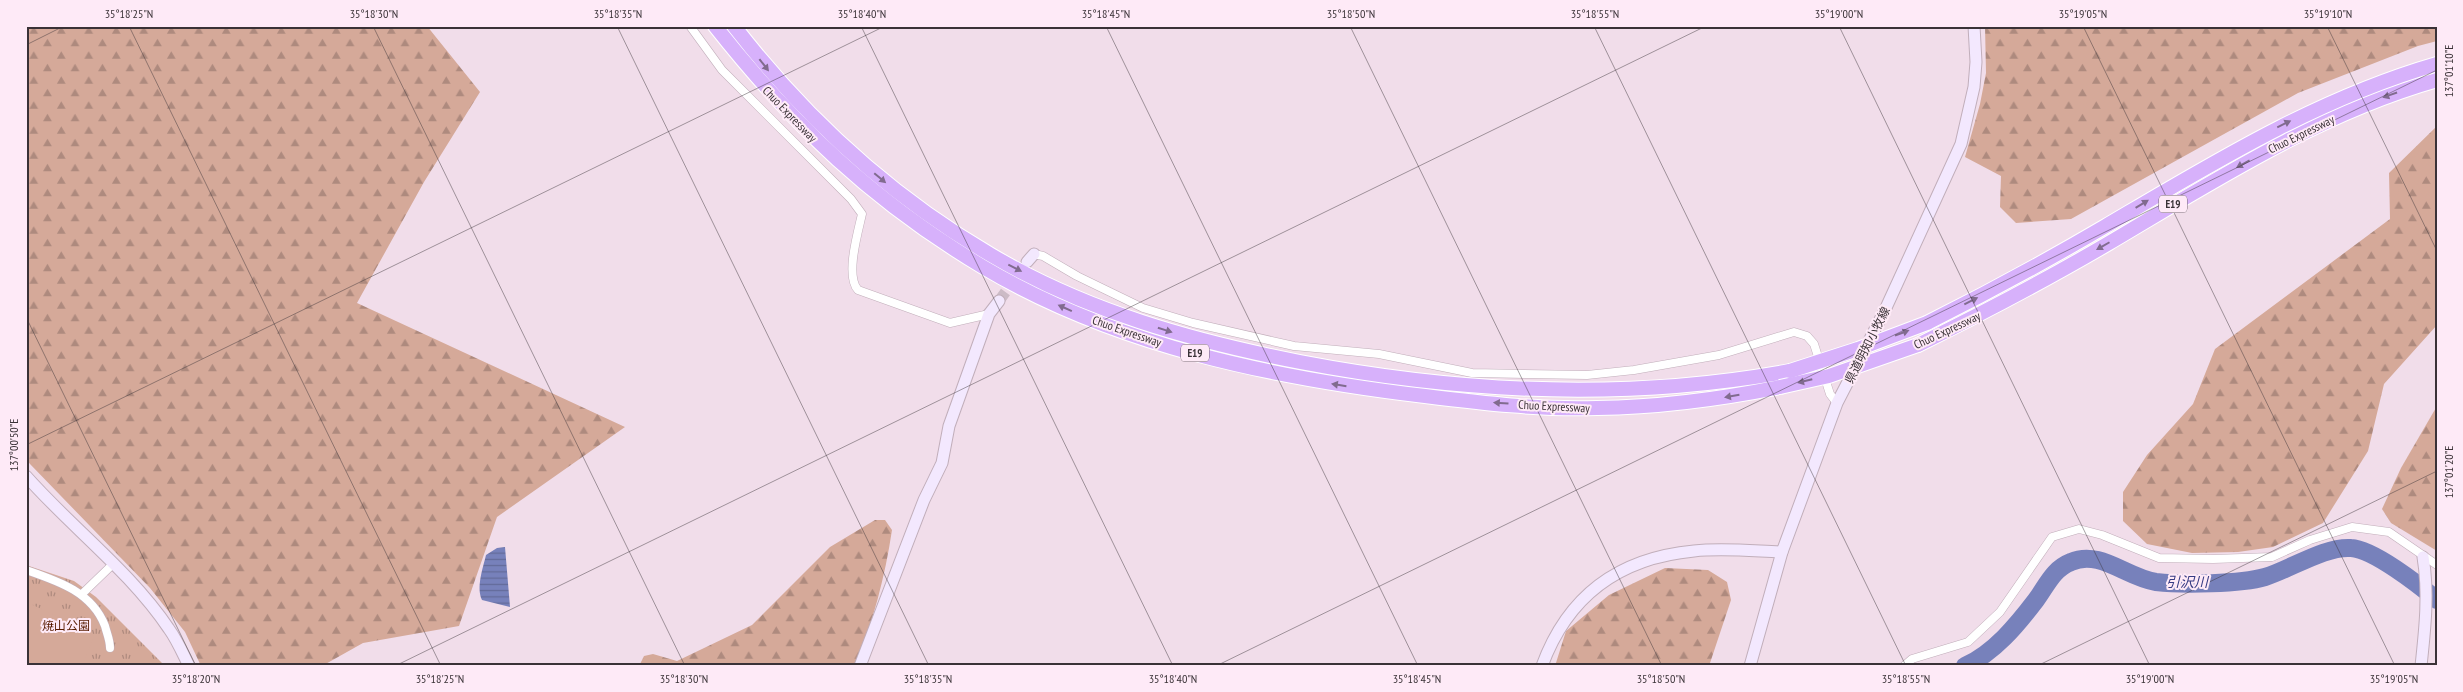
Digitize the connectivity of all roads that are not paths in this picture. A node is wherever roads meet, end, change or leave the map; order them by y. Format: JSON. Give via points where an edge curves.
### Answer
{"nodes":[{"id":1,"x":690,"y":26,"type":"edge"},
{"id":2,"x":715,"y":26,"type":"edge"},
{"id":3,"x":734,"y":26,"type":"edge"},
{"id":4,"x":1974,"y":26,"type":"edge"},
{"id":5,"x":2437,"y":64,"type":"edge"},
{"id":6,"x":2437,"y":80,"type":"edge"},
{"id":7,"x":1031,"y":258,"type":"dead end"},
{"id":8,"x":999,"y":301,"type":"tunnel mouth"},
{"id":9,"x":989,"y":314,"type":"junction"},
{"id":10,"x":1837,"y":403,"type":"junction"},
{"id":11,"x":26,"y":476,"type":"edge"},
{"id":12,"x":1782,"y":552,"type":"junction"},
{"id":13,"x":2423,"y":557,"type":"junction"},
{"id":14,"x":112,"y":564,"type":"junction"},
{"id":15,"x":2437,"y":565,"type":"edge"},
{"id":16,"x":26,"y":570,"type":"edge"},
{"id":17,"x":82,"y":594,"type":"junction"},
{"id":18,"x":110,"y":648,"type":"dead end"},
{"id":19,"x":189,"y":666,"type":"edge"},
{"id":20,"x":860,"y":666,"type":"edge"},
{"id":21,"x":1542,"y":666,"type":"edge"},
{"id":22,"x":1750,"y":666,"type":"edge"},
{"id":23,"x":1904,"y":666,"type":"edge"},
{"id":24,"x":2420,"y":666,"type":"edge"}],
"edges":[{"from":1,"to":9,"type":"street","via":[[722,70],[851,199],[862,214],[852,270],[854,286],[858,290],[950,323]]},
{"from":6,"to":2,"type":"highway","name":"Chuo Expressway","number":"E19","one_way":true,"bridge":true,"via":[[2332,118],[2268,150],[2003,304],[1918,345],[1829,376],[1780,387],[1674,404],[1596,408],[1454,400],[1313,381],[1184,351],[1120,330],[1038,296],[985,268],[884,200],[800,126],[758,81]]},
{"from":3,"to":5,"type":"highway","name":"Chuo Expressway","number":"E19","one_way":true,"bridge":true,"via":[[769,72],[850,153],[922,210],[991,256],[1043,283],[1190,338],[1262,354],[1394,378],[1541,391],[1597,391],[1730,382],[1790,371],[1858,349],[1927,323],[1994,289],[2261,136],[2326,103]]},
{"from":4,"to":10,"type":"street","name":"県道明知小牧線","via":[[1974,87],[1961,144],[1885,310]]},
{"from":7,"to":10,"type":"street","via":[[1044,256],[1143,308],[1193,323],[1294,346],[1379,354],[1472,372],[1587,375],[1634,370],[1719,355],[1794,332],[1807,336],[1814,344],[1830,394]]},
{"from":8,"to":9,"type":"street"},
{"from":9,"to":20,"type":"street","via":[[949,426],[942,463],[924,500]]},
{"from":10,"to":12,"type":"street","name":"県道明知小牧線"},
{"from":11,"to":14,"type":"street"},
{"from":12,"to":21,"type":"street","via":[[1694,551],[1625,568],[1596,586],[1573,608],[1551,640]]},
{"from":12,"to":22,"type":"street","name":"県道明知小牧線"},
{"from":13,"to":15,"type":"street"},
{"from":13,"to":23,"type":"street","via":[[2389,532],[2352,527],[2310,540],[2272,557],[2213,560],[2159,558],[2079,529],[2052,537],[2000,612],[1968,642],[1912,659]]},
{"from":13,"to":24,"type":"street","via":[[2427,580],[2426,624]]},
{"from":14,"to":17,"type":"street"},
{"from":14,"to":19,"type":"street","via":[[136,587],[170,630]]},
{"from":16,"to":17,"type":"street","via":[[62,582]]},
{"from":17,"to":18,"type":"street","via":[[100,613]]}]}
